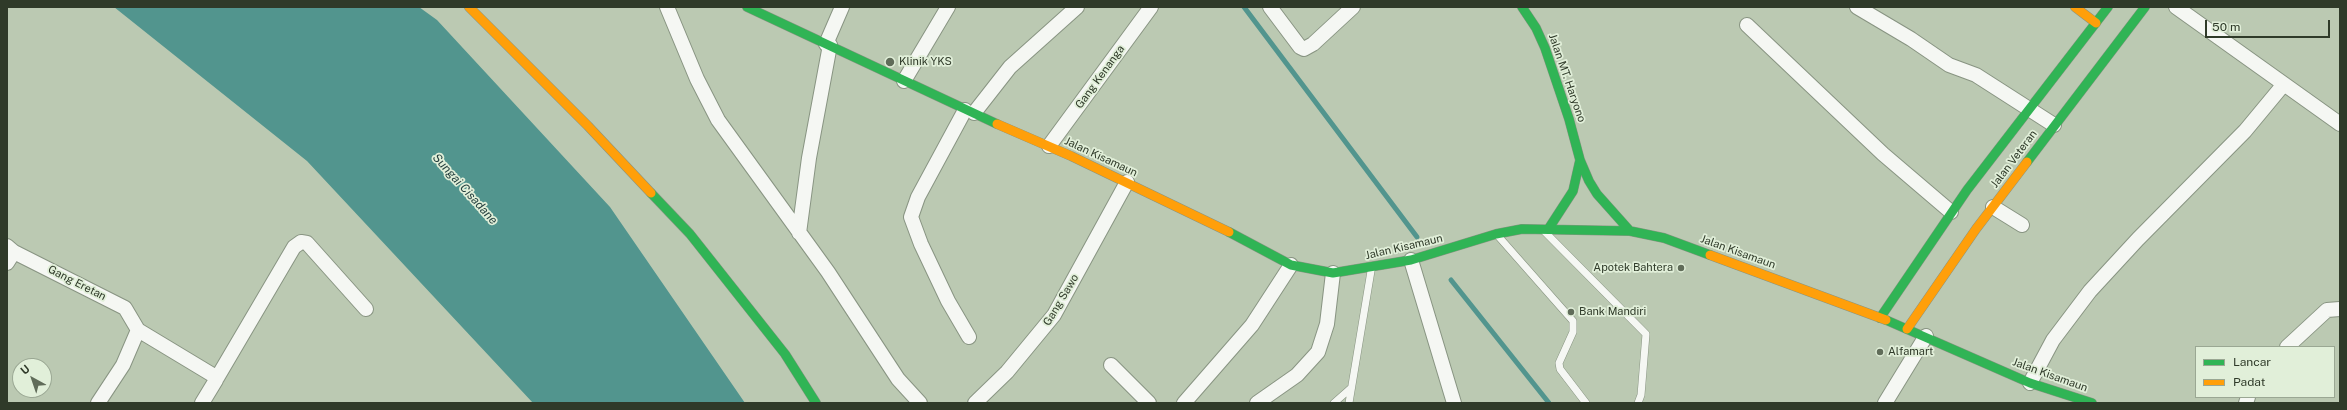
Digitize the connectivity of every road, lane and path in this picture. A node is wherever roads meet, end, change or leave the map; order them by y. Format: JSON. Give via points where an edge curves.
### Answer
{"nodes":[{"id":1,"x":470,"y":7,"type":"edge"},
{"id":2,"x":667,"y":7,"type":"edge"},
{"id":3,"x":747,"y":7,"type":"edge"},
{"id":4,"x":842,"y":7,"type":"edge"},
{"id":5,"x":948,"y":7,"type":"edge"},
{"id":6,"x":1077,"y":7,"type":"edge"},
{"id":7,"x":1151,"y":7,"type":"edge"},
{"id":8,"x":1270,"y":7,"type":"edge"},
{"id":9,"x":1353,"y":7,"type":"edge"},
{"id":10,"x":1522,"y":7,"type":"edge"},
{"id":11,"x":1857,"y":7,"type":"edge"},
{"id":12,"x":2074,"y":7,"type":"edge"},
{"id":13,"x":2108,"y":7,"type":"edge"},
{"id":14,"x":2145,"y":7,"type":"edge"},
{"id":15,"x":2176,"y":7,"type":"edge"},
{"id":16,"x":2096,"y":23,"type":"junction"},
{"id":17,"x":1747,"y":24,"type":"dead end"},
{"id":18,"x":828,"y":44,"type":"junction"},
{"id":19,"x":904,"y":82,"type":"junction"},
{"id":20,"x":2284,"y":84,"type":"junction"},
{"id":21,"x":2029,"y":109,"type":"junction"},
{"id":22,"x":970,"y":111,"type":"junction"},
{"id":23,"x":2340,"y":124,"type":"edge"},
{"id":24,"x":2054,"y":125,"type":"junction"},
{"id":25,"x":1049,"y":146,"type":"junction"},
{"id":26,"x":1580,"y":160,"type":"junction"},
{"id":27,"x":1127,"y":182,"type":"junction"},
{"id":28,"x":1993,"y":207,"type":"junction"},
{"id":29,"x":1951,"y":212,"type":"junction"},
{"id":30,"x":2022,"y":225,"type":"dead end"},
{"id":31,"x":1545,"y":228,"type":"junction"},
{"id":32,"x":1630,"y":232,"type":"junction"},
{"id":33,"x":799,"y":233,"type":"junction"},
{"id":34,"x":1496,"y":234,"type":"junction"},
{"id":35,"x":9,"y":254,"type":"edge"},
{"id":36,"x":1411,"y":260,"type":"junction"},
{"id":37,"x":1290,"y":265,"type":"junction"},
{"id":38,"x":1371,"y":268,"type":"junction"},
{"id":39,"x":1333,"y":273,"type":"junction"},
{"id":40,"x":366,"y":309,"type":"dead end"},
{"id":41,"x":2340,"y":309,"type":"edge"},
{"id":42,"x":1880,"y":318,"type":"junction"},
{"id":43,"x":1906,"y":329,"type":"junction"},
{"id":44,"x":138,"y":330,"type":"junction"},
{"id":45,"x":1926,"y":336,"type":"junction"},
{"id":46,"x":969,"y":337,"type":"dead end"},
{"id":47,"x":2288,"y":346,"type":"edge"},
{"id":48,"x":1111,"y":365,"type":"dead end"},
{"id":49,"x":217,"y":378,"type":"junction"},
{"id":50,"x":2030,"y":383,"type":"junction"},
{"id":51,"x":1351,"y":388,"type":"junction"},
{"id":52,"x":98,"y":403,"type":"edge"},
{"id":53,"x":202,"y":403,"type":"edge"},
{"id":54,"x":816,"y":403,"type":"edge"},
{"id":55,"x":920,"y":403,"type":"edge"},
{"id":56,"x":976,"y":403,"type":"edge"},
{"id":57,"x":1149,"y":403,"type":"edge"},
{"id":58,"x":1184,"y":403,"type":"edge"},
{"id":59,"x":1258,"y":403,"type":"edge"},
{"id":60,"x":1334,"y":403,"type":"edge"},
{"id":61,"x":1349,"y":403,"type":"edge"},
{"id":62,"x":1454,"y":403,"type":"edge"},
{"id":63,"x":1586,"y":403,"type":"edge"},
{"id":64,"x":1638,"y":403,"type":"edge"},
{"id":65,"x":1885,"y":403,"type":"edge"},
{"id":66,"x":2092,"y":403,"type":"edge"}],
"edges":[{"from":1,"to":54,"type":"main road","via":[[690,234],[785,354]]},
{"from":2,"to":33,"type":"street","via":[[673,26],[714,114]]},
{"from":3,"to":18,"type":"main road","name":"Jalan Kisamaun"},
{"from":4,"to":18,"type":"street"},
{"from":5,"to":19,"type":"street"},
{"from":6,"to":22,"type":"street","via":[[1010,67]]},
{"from":7,"to":25,"type":"street","name":"Gang Kenanga"},
{"from":8,"to":9,"type":"street","via":[[1304,49],[1313,44]]},
{"from":10,"to":26,"type":"main road","name":"Jalan MT. Haryono","via":[[1545,48]]},
{"from":11,"to":21,"type":"street","via":[[1949,65],[1976,75]]},
{"from":12,"to":16,"type":"main road"},
{"from":13,"to":16,"type":"main road","name":"Jalan Veteran"},
{"from":14,"to":24,"type":"main road","name":"Jalan Veteran"},
{"from":15,"to":20,"type":"street"},
{"from":16,"to":21,"type":"main road","name":"Jalan Veteran"},
{"from":17,"to":29,"type":"street","via":[[1883,154]]},
{"from":18,"to":19,"type":"main road","name":"Jalan Kisamaun"},
{"from":18,"to":33,"type":"street"},
{"from":19,"to":22,"type":"main road","name":"Jalan Kisamaun"},
{"from":20,"to":23,"type":"street"},
{"from":20,"to":50,"type":"street","via":[[2245,131],[2090,291],[2052,340]]},
{"from":21,"to":24,"type":"street"},
{"from":21,"to":29,"type":"main road","name":"Jalan Veteran"},
{"from":22,"to":25,"type":"main road","name":"Jalan Kisamaun"},
{"from":22,"to":46,"type":"street","via":[[918,197],[911,217],[950,306]]},
{"from":24,"to":28,"type":"main road","name":"Jalan Veteran"},
{"from":25,"to":27,"type":"main road","name":"Jalan Kisamaun"},
{"from":26,"to":31,"type":"main road","name":"Jalan MT. Haryono","via":[[1573,191]]},
{"from":26,"to":32,"type":"main road","name":"Jalan MT. Haryono","via":[[1597,194]]},
{"from":27,"to":37,"type":"main road","name":"Jalan Kisamaun"},
{"from":27,"to":56,"type":"street","name":"Gang Sawo","via":[[1054,315],[1007,372]]},
{"from":28,"to":30,"type":"street"},
{"from":28,"to":43,"type":"main road","name":"Jalan Veteran"},
{"from":29,"to":42,"type":"main road","name":"Jalan Veteran"},
{"from":31,"to":32,"type":"main road","name":"Jalan Kisamaun"},
{"from":31,"to":34,"type":"main road","name":"Jalan Kisamaun"},
{"from":31,"to":64,"type":"lane","via":[[1646,334],[1641,395]]},
{"from":32,"to":42,"type":"main road","name":"Jalan Kisamaun","via":[[1664,238]]},
{"from":33,"to":55,"type":"street","via":[[898,379]]},
{"from":34,"to":36,"type":"main road","name":"Jalan Kisamaun"},
{"from":34,"to":63,"type":"lane","via":[[1573,321],[1573,332],[1560,369]]},
{"from":35,"to":44,"type":"street","name":"Gang Eretan","via":[[125,308]]},
{"from":36,"to":38,"type":"main road","name":"Jalan Kisamaun"},
{"from":36,"to":62,"type":"street"},
{"from":37,"to":39,"type":"main road","name":"Jalan Kisamaun"},
{"from":37,"to":58,"type":"street","via":[[1252,325]]},
{"from":38,"to":39,"type":"main road","name":"Jalan Kisamaun"},
{"from":38,"to":51,"type":"lane"},
{"from":39,"to":59,"type":"street","via":[[1327,324],[1318,352],[1297,375]]},
{"from":40,"to":49,"type":"street","via":[[307,243],[301,242],[294,247]]},
{"from":41,"to":47,"type":"street","via":[[2327,310]]},
{"from":42,"to":43,"type":"main road","name":"Jalan Kisamaun"},
{"from":43,"to":45,"type":"main road","name":"Jalan Kisamaun"},
{"from":44,"to":49,"type":"street"},
{"from":44,"to":52,"type":"street","via":[[123,365]]},
{"from":45,"to":50,"type":"main road","name":"Jalan Kisamaun"},
{"from":45,"to":65,"type":"street"},
{"from":48,"to":57,"type":"street"},
{"from":49,"to":53,"type":"street"},
{"from":50,"to":66,"type":"main road","name":"Jalan Kisamaun"},
{"from":51,"to":60,"type":"lane"},
{"from":51,"to":61,"type":"lane"}]}
